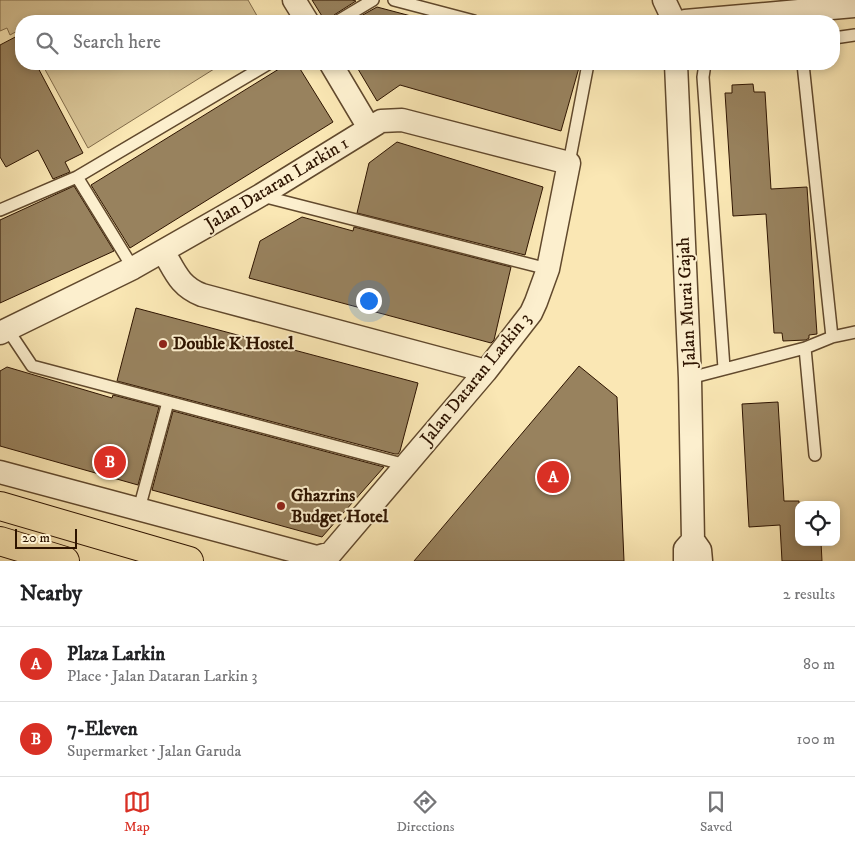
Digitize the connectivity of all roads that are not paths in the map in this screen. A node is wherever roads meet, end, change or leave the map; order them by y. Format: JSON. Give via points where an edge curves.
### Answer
{"nodes":[{"id":1,"x":294,"y":0,"type":"edge"},
{"id":2,"x":373,"y":0,"type":"edge"},
{"id":3,"x":394,"y":0,"type":"edge"},
{"id":4,"x":664,"y":0,"type":"edge"},
{"id":5,"x":855,"y":6,"type":"edge"},
{"id":6,"x":303,"y":15,"type":"edge"},
{"id":7,"x":348,"y":15,"type":"edge"},
{"id":8,"x":451,"y":15,"type":"edge"},
{"id":9,"x":671,"y":15,"type":"edge"},
{"id":10,"x":753,"y":15,"type":"edge"},
{"id":11,"x":855,"y":35,"type":"edge"},
{"id":12,"x":840,"y":37,"type":"edge"},
{"id":13,"x":258,"y":70,"type":"edge"},
{"id":14,"x":335,"y":70,"type":"edge"},
{"id":15,"x":587,"y":70,"type":"edge"},
{"id":16,"x":676,"y":70,"type":"edge"},
{"id":17,"x":704,"y":70,"type":"edge"},
{"id":18,"x":803,"y":70,"type":"edge"},
{"id":19,"x":369,"y":128,"type":"junction"},
{"id":20,"x":569,"y":163,"type":"junction"},
{"id":21,"x":77,"y":177,"type":"junction"},
{"id":22,"x":261,"y":195,"type":"junction"},
{"id":23,"x":0,"y":210,"type":"edge"},
{"id":24,"x":162,"y":251,"type":"junction"},
{"id":25,"x":133,"y":268,"type":"junction"},
{"id":26,"x":548,"y":269,"type":"junction"},
{"id":27,"x":4,"y":332,"type":"edge"},
{"id":28,"x":855,"y":332,"type":"edge"},
{"id":29,"x":832,"y":337,"type":"junction"},
{"id":30,"x":805,"y":348,"type":"junction"},
{"id":31,"x":724,"y":368,"type":"junction"},
{"id":32,"x":486,"y":371,"type":"junction"},
{"id":33,"x":690,"y":378,"type":"junction"},
{"id":34,"x":168,"y":402,"type":"junction"},
{"id":35,"x":815,"y":455,"type":"dead end"},
{"id":36,"x":406,"y":464,"type":"junction"},
{"id":37,"x":0,"y":472,"type":"edge"},
{"id":38,"x":0,"y":506,"type":"edge"},
{"id":39,"x":139,"y":509,"type":"junction"},
{"id":40,"x":693,"y":540,"type":"junction"},
{"id":41,"x":0,"y":541,"type":"edge"},
{"id":42,"x":316,"y":559,"type":"edge"},
{"id":43,"x":65,"y":561,"type":"edge"},
{"id":44,"x":189,"y":561,"type":"edge"},
{"id":45,"x":685,"y":561,"type":"edge"},
{"id":46,"x":701,"y":561,"type":"edge"}],
"edges":[{"from":1,"to":6,"type":"street"},
{"from":2,"to":7,"type":"lane"},
{"from":3,"to":8,"type":"lane"},
{"from":4,"to":9,"type":"street"},
{"from":5,"to":10,"type":"street"},
{"from":11,"to":12,"type":"lane"},
{"from":13,"to":21,"type":"lane"},
{"from":14,"to":19,"type":"street"},
{"from":15,"to":20,"type":"lane"},
{"from":16,"to":33,"type":"street","name":"Jalan Murai Gajah"},
{"from":17,"to":31,"type":"lane"},
{"from":18,"to":29,"type":"lane"},
{"from":19,"to":20,"type":"street","name":"Jalan Dataran Larkin 1","via":[[382,121],[402,120]]},
{"from":19,"to":22,"type":"street","name":"Jalan Dataran Larkin 1"},
{"from":20,"to":26,"type":"street","name":"Jalan Dataran Larkin 3"},
{"from":21,"to":23,"type":"lane"},
{"from":21,"to":25,"type":"lane"},
{"from":22,"to":24,"type":"street","name":"Jalan Dataran Larkin 1"},
{"from":22,"to":26,"type":"lane"},
{"from":24,"to":25,"type":"street","name":"Jalan Dataran Larkin 1"},
{"from":24,"to":32,"type":"street","via":[[189,290],[202,295]]},
{"from":25,"to":27,"type":"street","name":"Jalan Dataran Larkin 1"},
{"from":26,"to":32,"type":"street","name":"Jalan Dataran Larkin 3","via":[[531,313]]},
{"from":27,"to":34,"type":"lane","via":[[32,366]]},
{"from":28,"to":29,"type":"lane"},
{"from":29,"to":30,"type":"lane"},
{"from":30,"to":31,"type":"lane"},
{"from":30,"to":35,"type":"lane"},
{"from":31,"to":33,"type":"lane"},
{"from":32,"to":36,"type":"street","name":"Jalan Dataran Larkin 3"},
{"from":33,"to":40,"type":"street","name":"Jalan Murai Gajah"},
{"from":34,"to":36,"type":"lane"},
{"from":34,"to":39,"type":"lane"},
{"from":36,"to":42,"type":"street","name":"Jalan Dataran Larkin 3","via":[[331,553]]},
{"from":37,"to":39,"type":"street"},
{"from":38,"to":44,"type":"main road"},
{"from":39,"to":42,"type":"street"},
{"from":40,"to":45,"type":"street","name":"Jalan Murai Gajah","via":[[684,549]]},
{"from":40,"to":46,"type":"street","name":"Jalan Murai Gajah","via":[[700,550]]},
{"from":41,"to":43,"type":"main road"}]}
